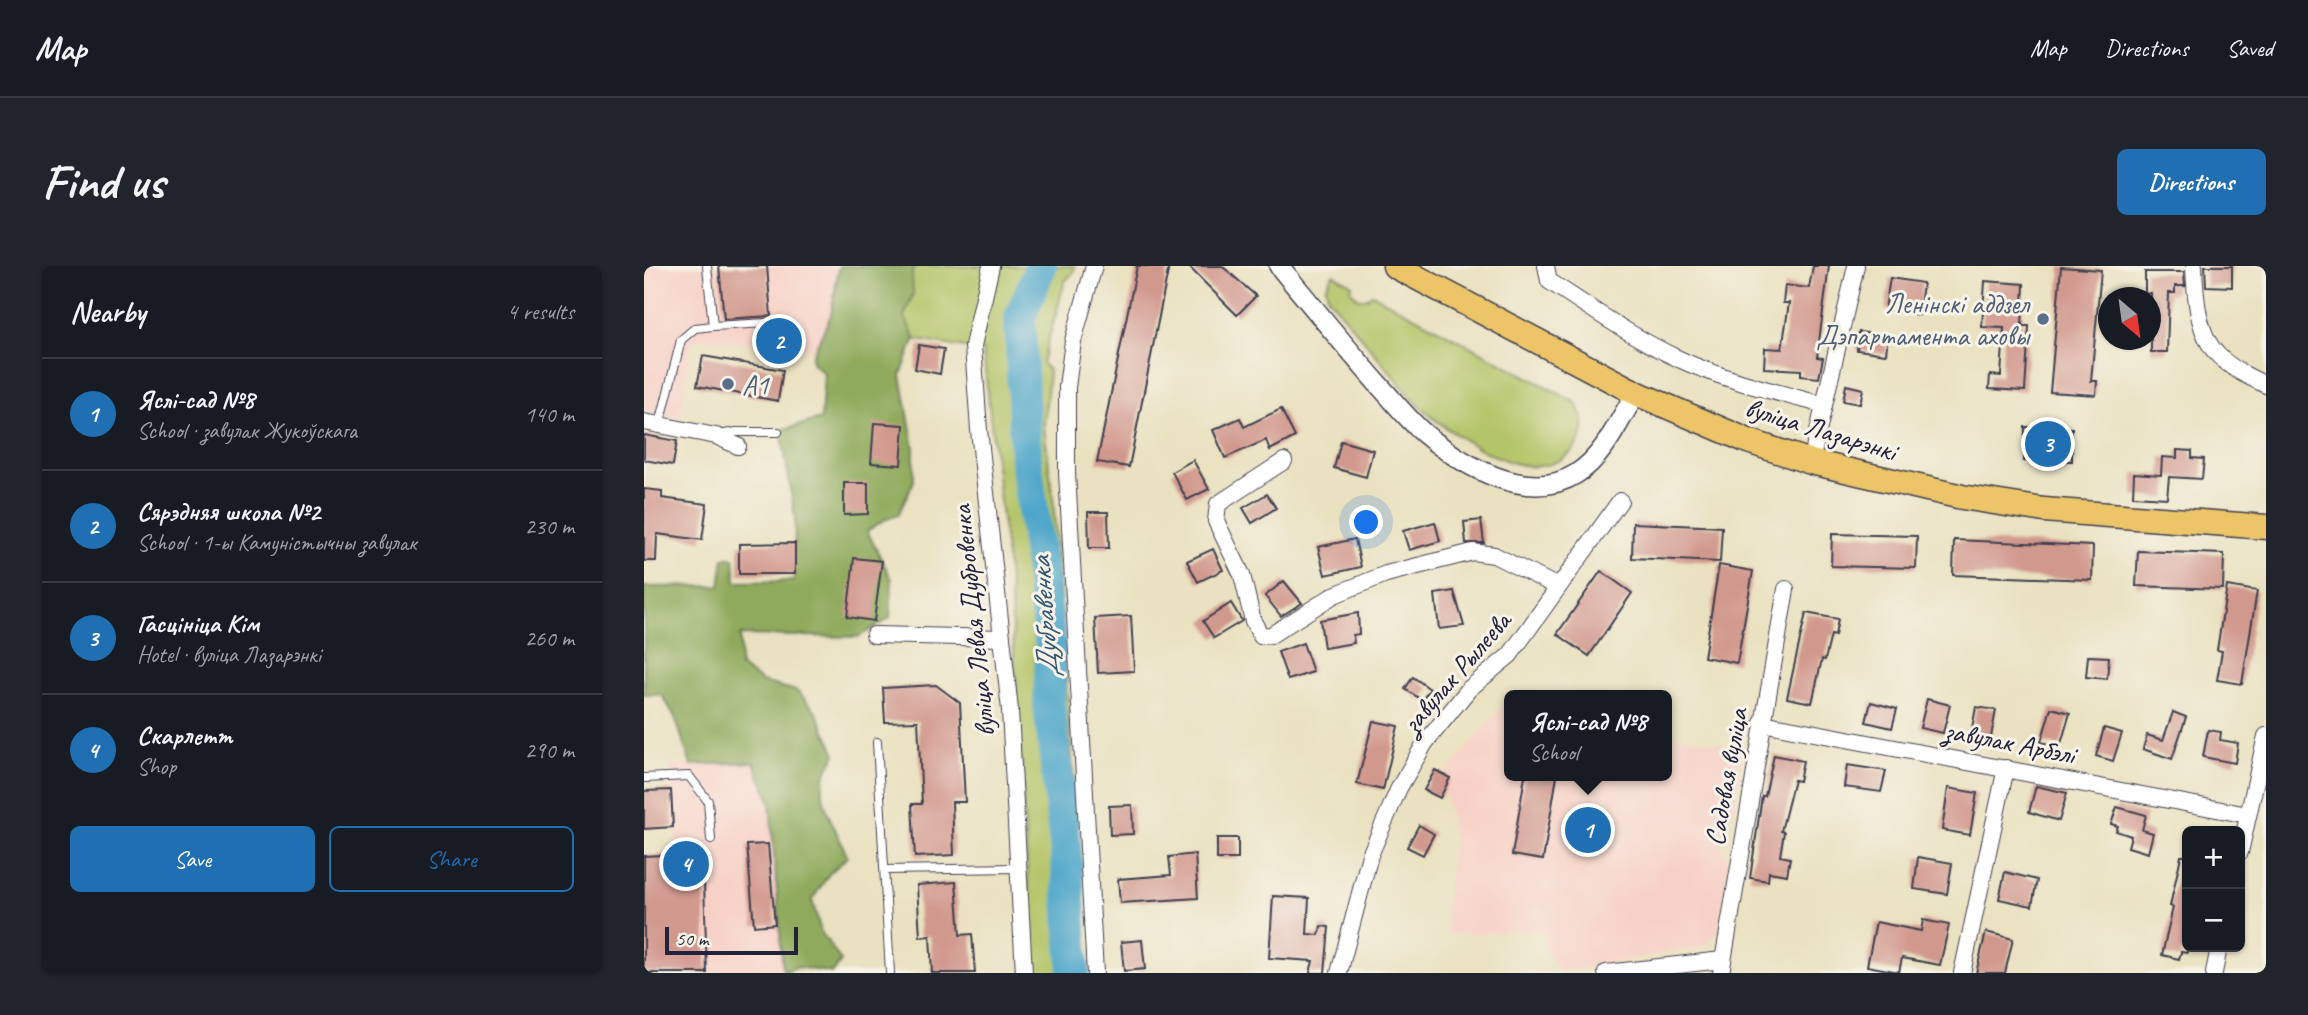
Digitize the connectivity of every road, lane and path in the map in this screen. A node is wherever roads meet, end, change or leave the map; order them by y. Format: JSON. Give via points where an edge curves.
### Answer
{"nodes":[{"id":1,"x":706,"y":266,"type":"edge"},
{"id":2,"x":991,"y":266,"type":"edge"},
{"id":3,"x":1094,"y":266,"type":"edge"},
{"id":4,"x":1279,"y":266,"type":"edge"},
{"id":5,"x":1395,"y":266,"type":"edge"},
{"id":6,"x":1546,"y":266,"type":"edge"},
{"id":7,"x":1856,"y":266,"type":"edge"},
{"id":8,"x":2194,"y":266,"type":"edge"},
{"id":9,"x":768,"y":323,"type":"dead end"},
{"id":10,"x":713,"y":326,"type":"junction"},
{"id":11,"x":2266,"y":385,"type":"edge"},
{"id":12,"x":1636,"y":393,"type":"junction"},
{"id":13,"x":1824,"y":405,"type":"junction"},
{"id":14,"x":652,"y":423,"type":"edge"},
{"id":15,"x":778,"y":432,"type":"dead end"},
{"id":16,"x":716,"y":436,"type":"junction"},
{"id":17,"x":738,"y":446,"type":"dead end"},
{"id":18,"x":1284,"y":461,"type":"dead end"},
{"id":19,"x":1811,"y":462,"type":"junction"},
{"id":20,"x":1620,"y":502,"type":"dead end"},
{"id":21,"x":2266,"y":527,"type":"edge"},
{"id":22,"x":1558,"y":587,"type":"junction"},
{"id":23,"x":1786,"y":589,"type":"dead end"},
{"id":24,"x":874,"y":635,"type":"dead end"},
{"id":25,"x":1002,"y":638,"type":"junction"},
{"id":26,"x":1762,"y":723,"type":"junction"},
{"id":27,"x":2266,"y":736,"type":"edge"},
{"id":28,"x":877,"y":742,"type":"dead end"},
{"id":29,"x":2006,"y":768,"type":"junction"},
{"id":30,"x":644,"y":778,"type":"edge"},
{"id":31,"x":2248,"y":815,"type":"junction"},
{"id":32,"x":2245,"y":829,"type":"edge"},
{"id":33,"x":711,"y":839,"type":"dead end"},
{"id":34,"x":1018,"y":868,"type":"junction"},
{"id":35,"x":885,"y":870,"type":"junction"},
{"id":36,"x":2218,"y":952,"type":"edge"},
{"id":37,"x":1721,"y":967,"type":"edge"},
{"id":38,"x":890,"y":973,"type":"edge"},
{"id":39,"x":1024,"y":973,"type":"edge"},
{"id":40,"x":1095,"y":973,"type":"edge"},
{"id":41,"x":1339,"y":973,"type":"edge"},
{"id":42,"x":1606,"y":973,"type":"edge"},
{"id":43,"x":1962,"y":973,"type":"edge"},
{"id":44,"x":2214,"y":973,"type":"edge"}],
"edges":[{"from":1,"to":10,"type":"lane"},
{"from":2,"to":25,"type":"street","name":"вуліца Левая Дубровенка","via":[[973,346]]},
{"from":3,"to":40,"type":"street","via":[[1073,341],[1067,449]]},
{"from":4,"to":12,"type":"street","via":[[1425,435],[1499,478],[1548,484],[1576,474],[1598,455]]},
{"from":5,"to":12,"type":"main road","name":"вуліца Лазарэнкі"},
{"from":6,"to":13,"type":"street","via":[[1549,281],[1680,360]]},
{"from":7,"to":13,"type":"street"},
{"from":8,"to":11,"type":"street","via":[[2195,296],[2206,337],[2217,354]]},
{"from":9,"to":10,"type":"lane"},
{"from":10,"to":14,"type":"lane","via":[[695,328],[681,340]]},
{"from":12,"to":19,"type":"main road","name":"вуліца Лазарэнкі","via":[[1748,441]]},
{"from":13,"to":19,"type":"street"},
{"from":14,"to":16,"type":"street"},
{"from":15,"to":16,"type":"lane"},
{"from":16,"to":17,"type":"street"},
{"from":18,"to":22,"type":"street","via":[[1218,504],[1216,521],[1242,575],[1261,636],[1271,635],[1334,595],[1386,574],[1473,552],[1494,555]]},
{"from":19,"to":21,"type":"main road","name":"вуліца Лазарэнкі","via":[[2030,508]]},
{"from":20,"to":22,"type":"street","name":"завулак Рылеева"},
{"from":22,"to":41,"type":"street","name":"завулак Рылеева","via":[[1510,655],[1469,689],[1425,743],[1399,788],[1370,855]]},
{"from":23,"to":26,"type":"street","name":"Садовая вуліца"},
{"from":24,"to":25,"type":"street"},
{"from":25,"to":34,"type":"street","name":"вуліца Левая Дубровенка"},
{"from":26,"to":29,"type":"street","name":"завулак Арбэлі"},
{"from":26,"to":37,"type":"street","name":"Садовая вуліца"},
{"from":27,"to":31,"type":"street"},
{"from":28,"to":35,"type":"lane"},
{"from":29,"to":31,"type":"street","name":"завулак Арбэлі"},
{"from":29,"to":43,"type":"street"},
{"from":30,"to":33,"type":"lane","via":[[689,776],[708,801]]},
{"from":31,"to":32,"type":"street"},
{"from":34,"to":35,"type":"lane"},
{"from":34,"to":39,"type":"street","name":"вуліца Левая Дубровенка"},
{"from":35,"to":38,"type":"lane"},
{"from":36,"to":44,"type":"street"},
{"from":37,"to":42,"type":"street"}]}
